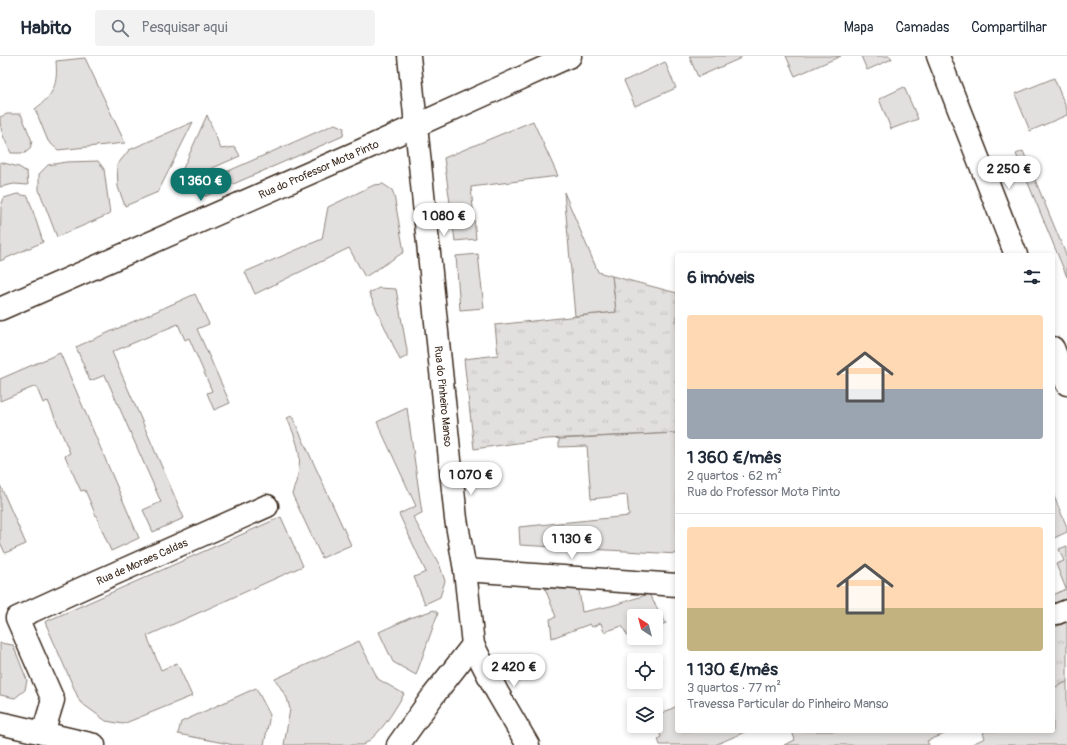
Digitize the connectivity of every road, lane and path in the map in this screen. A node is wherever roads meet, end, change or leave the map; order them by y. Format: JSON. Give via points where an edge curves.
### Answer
{"nodes":[{"id":1,"x":409,"y":56,"type":"edge"},
{"id":2,"x":570,"y":56,"type":"edge"},
{"id":3,"x":938,"y":56,"type":"edge"},
{"id":4,"x":415,"y":126,"type":"junction"},
{"id":5,"x":1015,"y":253,"type":"edge"},
{"id":6,"x":0,"y":309,"type":"edge"},
{"id":7,"x":1055,"y":353,"type":"edge"},
{"id":8,"x":1067,"y":384,"type":"edge"},
{"id":9,"x":267,"y":506,"type":"dead end"},
{"id":10,"x":465,"y":570,"type":"junction"},
{"id":11,"x":675,"y":585,"type":"edge"},
{"id":12,"x":8,"y":622,"type":"edge"},
{"id":13,"x":473,"y":645,"type":"junction"},
{"id":14,"x":0,"y":723,"type":"edge"},
{"id":15,"x":43,"y":733,"type":"junction"},
{"id":16,"x":94,"y":745,"type":"edge"},
{"id":17,"x":398,"y":745,"type":"edge"},
{"id":18,"x":528,"y":745,"type":"edge"}],
"edges":[{"from":1,"to":4,"type":"street","name":"Rua do Pinheiro Manso"},
{"from":2,"to":4,"type":"street","name":"Rua do Professor Mota Pinto"},
{"from":3,"to":5,"type":"street"},
{"from":4,"to":6,"type":"street","name":"Rua do Professor Mota Pinto"},
{"from":4,"to":10,"type":"street","name":"Rua do Pinheiro Manso","via":[[456,519]]},
{"from":7,"to":8,"type":"street"},
{"from":9,"to":12,"type":"street","name":"Rua de Moraes Caldas"},
{"from":10,"to":11,"type":"street"},
{"from":10,"to":13,"type":"street","name":"Rua do Pinheiro Manso"},
{"from":12,"to":15,"type":"street","name":"Rua de Moraes Caldas","via":[[52,700]]},
{"from":13,"to":17,"type":"street"},
{"from":13,"to":18,"type":"street","name":"Rua do Pinheiro Manso"},
{"from":14,"to":15,"type":"street"},
{"from":15,"to":16,"type":"street"}]}
